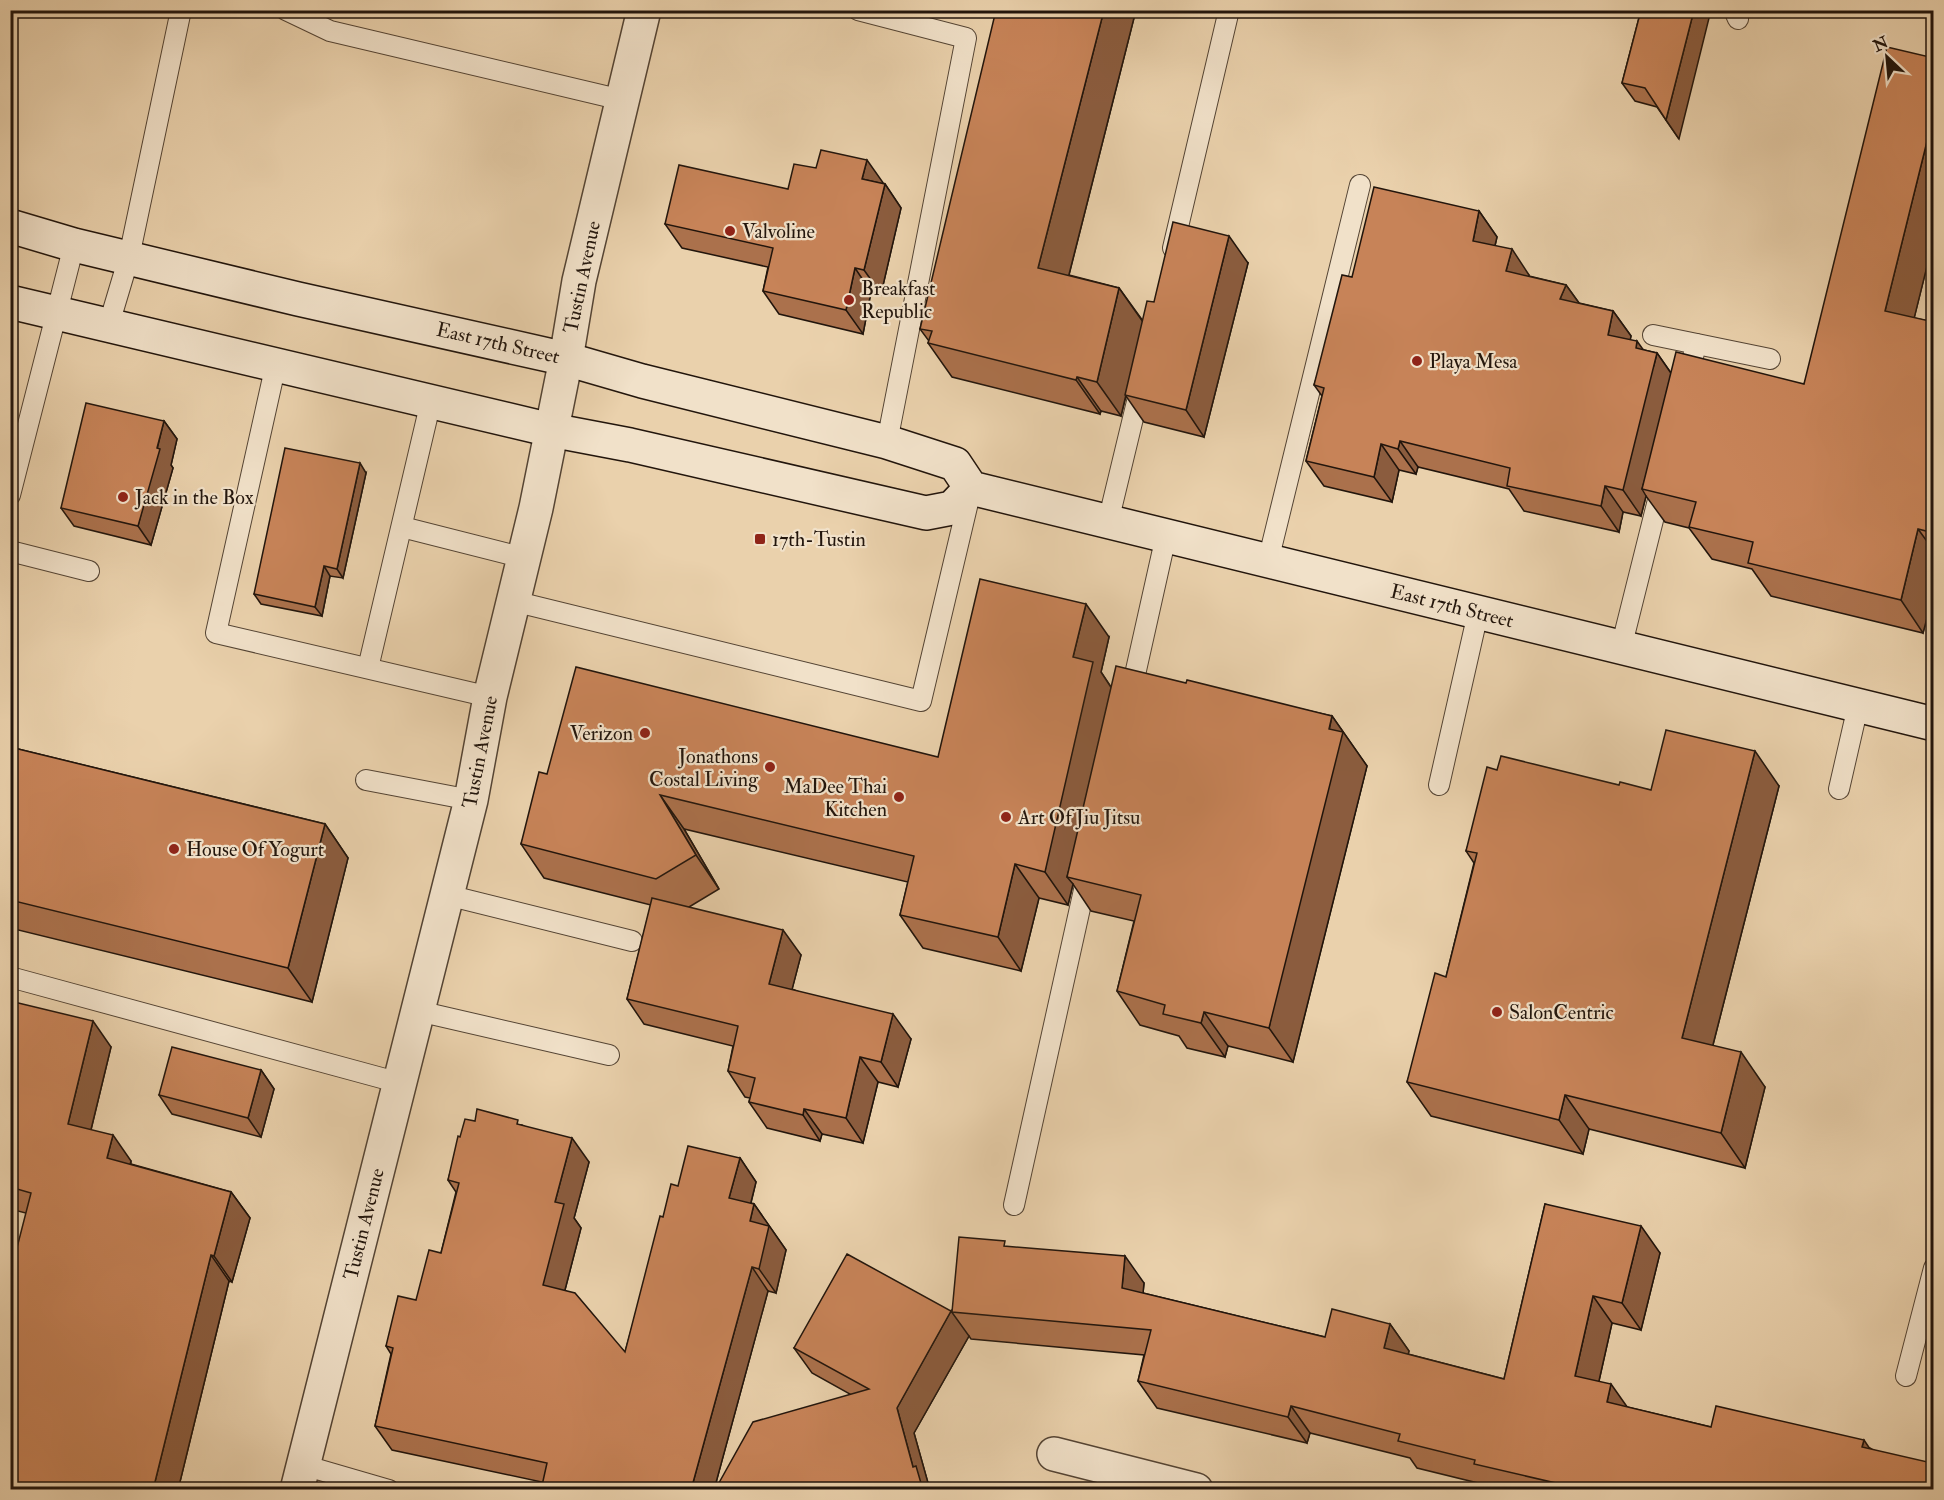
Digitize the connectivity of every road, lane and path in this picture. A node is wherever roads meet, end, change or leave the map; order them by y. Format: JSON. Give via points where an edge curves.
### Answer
{"nodes":[{"id":1,"x":181,"y":10,"type":"edge"},
{"id":2,"x":286,"y":10,"type":"edge"},
{"id":3,"x":644,"y":10,"type":"edge"},
{"id":4,"x":858,"y":10,"type":"edge"},
{"id":5,"x":1229,"y":10,"type":"edge"},
{"id":6,"x":622,"y":100,"type":"junction"},
{"id":7,"x":1360,"y":186,"type":"dead end"},
{"id":8,"x":10,"y":226,"type":"edge"},
{"id":9,"x":74,"y":245,"type":"junction"},
{"id":10,"x":129,"y":257,"type":"junction"},
{"id":11,"x":1169,"y":266,"type":"edge"},
{"id":12,"x":10,"y":302,"type":"edge"},
{"id":13,"x":55,"y":313,"type":"junction"},
{"id":14,"x":109,"y":324,"type":"junction"},
{"id":15,"x":1653,"y":335,"type":"dead end"},
{"id":16,"x":1696,"y":344,"type":"junction"},
{"id":17,"x":566,"y":359,"type":"junction"},
{"id":18,"x":1770,"y":359,"type":"dead end"},
{"id":19,"x":276,"y":364,"type":"junction"},
{"id":20,"x":1144,"y":371,"type":"edge"},
{"id":21,"x":1683,"y":400,"type":"edge"},
{"id":22,"x":431,"y":401,"type":"junction"},
{"id":23,"x":551,"y":430,"type":"junction"},
{"id":24,"x":887,"y":442,"type":"junction"},
{"id":25,"x":1666,"y":468,"type":"edge"},
{"id":26,"x":971,"y":488,"type":"junction"},
{"id":27,"x":10,"y":495,"type":"edge"},
{"id":28,"x":1108,"y":522,"type":"junction"},
{"id":29,"x":402,"y":527,"type":"junction"},
{"id":30,"x":1166,"y":536,"type":"junction"},
{"id":31,"x":10,"y":551,"type":"edge"},
{"id":32,"x":524,"y":558,"type":"junction"},
{"id":33,"x":1268,"y":561,"type":"junction"},
{"id":34,"x":89,"y":571,"type":"dead end"},
{"id":35,"x":513,"y":601,"type":"junction"},
{"id":36,"x":1478,"y":613,"type":"junction"},
{"id":37,"x":1621,"y":648,"type":"junction"},
{"id":38,"x":368,"y":668,"type":"junction"},
{"id":39,"x":490,"y":697,"type":"junction"},
{"id":40,"x":1858,"y":706,"type":"junction"},
{"id":41,"x":1124,"y":719,"type":"edge"},
{"id":42,"x":1934,"y":724,"type":"edge"},
{"id":43,"x":366,"y":780,"type":"dead end"},
{"id":44,"x":1439,"y":785,"type":"dead end"},
{"id":45,"x":1839,"y":789,"type":"dead end"},
{"id":46,"x":471,"y":800,"type":"junction"},
{"id":47,"x":1091,"y":857,"type":"edge"},
{"id":48,"x":447,"y":895,"type":"junction"},
{"id":49,"x":632,"y":941,"type":"dead end"},
{"id":50,"x":10,"y":977,"type":"edge"},
{"id":51,"x":418,"y":1011,"type":"junction"},
{"id":52,"x":609,"y":1055,"type":"dead end"},
{"id":53,"x":400,"y":1083,"type":"junction"},
{"id":54,"x":1014,"y":1205,"type":"dead end"},
{"id":55,"x":1934,"y":1268,"type":"edge"},
{"id":56,"x":1905,"y":1376,"type":"dead end"},
{"id":57,"x":1054,"y":1454,"type":"dead end"},
{"id":58,"x":300,"y":1477,"type":"edge"},
{"id":59,"x":389,"y":1490,"type":"edge"},
{"id":60,"x":1196,"y":1490,"type":"edge"}],
"edges":[{"from":1,"to":10,"type":"lane"},
{"from":2,"to":6,"type":"lane","via":[[330,31]]},
{"from":3,"to":6,"type":"main road","name":"Tustin Avenue"},
{"from":4,"to":24,"type":"lane","via":[[966,38]]},
{"from":5,"to":11,"type":"lane"},
{"from":6,"to":17,"type":"main road","name":"Tustin Avenue","via":[[579,281]]},
{"from":7,"to":33,"type":"lane"},
{"from":8,"to":9,"type":"main road","name":"East 17th Street"},
{"from":9,"to":10,"type":"main road","name":"East 17th Street"},
{"from":9,"to":13,"type":"lane"},
{"from":10,"to":14,"type":"lane"},
{"from":10,"to":17,"type":"main road","name":"East 17th Street"},
{"from":12,"to":13,"type":"main road"},
{"from":13,"to":14,"type":"main road"},
{"from":13,"to":27,"type":"lane"},
{"from":14,"to":19,"type":"main road"},
{"from":15,"to":16,"type":"lane"},
{"from":16,"to":18,"type":"lane"},
{"from":16,"to":21,"type":"lane"},
{"from":17,"to":23,"type":"main road","name":"Tustin Avenue"},
{"from":17,"to":24,"type":"main road","name":"East 17th Street"},
{"from":19,"to":22,"type":"main road"},
{"from":19,"to":38,"type":"lane","via":[[216,633]]},
{"from":20,"to":28,"type":"lane"},
{"from":22,"to":23,"type":"main road"},
{"from":22,"to":29,"type":"lane"},
{"from":23,"to":26,"type":"main road","via":[[926,513],[952,508]]},
{"from":23,"to":32,"type":"main road","name":"Tustin Avenue"},
{"from":24,"to":26,"type":"main road","name":"East 17th Street","via":[[955,464]]},
{"from":25,"to":37,"type":"lane"},
{"from":26,"to":28,"type":"main road","name":"East 17th Street"},
{"from":26,"to":35,"type":"lane","via":[[921,701]]},
{"from":28,"to":30,"type":"main road","name":"East 17th Street"},
{"from":29,"to":32,"type":"lane"},
{"from":29,"to":38,"type":"lane"},
{"from":30,"to":33,"type":"main road","name":"East 17th Street"},
{"from":30,"to":41,"type":"lane"},
{"from":31,"to":34,"type":"lane"},
{"from":32,"to":35,"type":"main road","name":"Tustin Avenue"},
{"from":33,"to":36,"type":"main road","name":"East 17th Street"},
{"from":35,"to":39,"type":"main road","name":"Tustin Avenue"},
{"from":36,"to":37,"type":"main road","name":"East 17th Street"},
{"from":36,"to":44,"type":"lane"},
{"from":37,"to":40,"type":"main road","name":"East 17th Street"},
{"from":38,"to":39,"type":"lane"},
{"from":39,"to":46,"type":"main road","name":"Tustin Avenue"},
{"from":40,"to":42,"type":"main road","name":"East 17th Street"},
{"from":40,"to":45,"type":"lane"},
{"from":43,"to":46,"type":"lane"},
{"from":46,"to":48,"type":"main road","name":"Tustin Avenue"},
{"from":47,"to":54,"type":"lane"},
{"from":48,"to":49,"type":"lane"},
{"from":48,"to":51,"type":"main road","name":"Tustin Avenue"},
{"from":50,"to":53,"type":"lane"},
{"from":51,"to":52,"type":"lane"},
{"from":51,"to":53,"type":"main road","name":"Tustin Avenue"},
{"from":53,"to":58,"type":"main road","name":"Tustin Avenue"},
{"from":55,"to":56,"type":"lane"},
{"from":57,"to":60,"type":"main road"},
{"from":58,"to":59,"type":"lane"}]}
